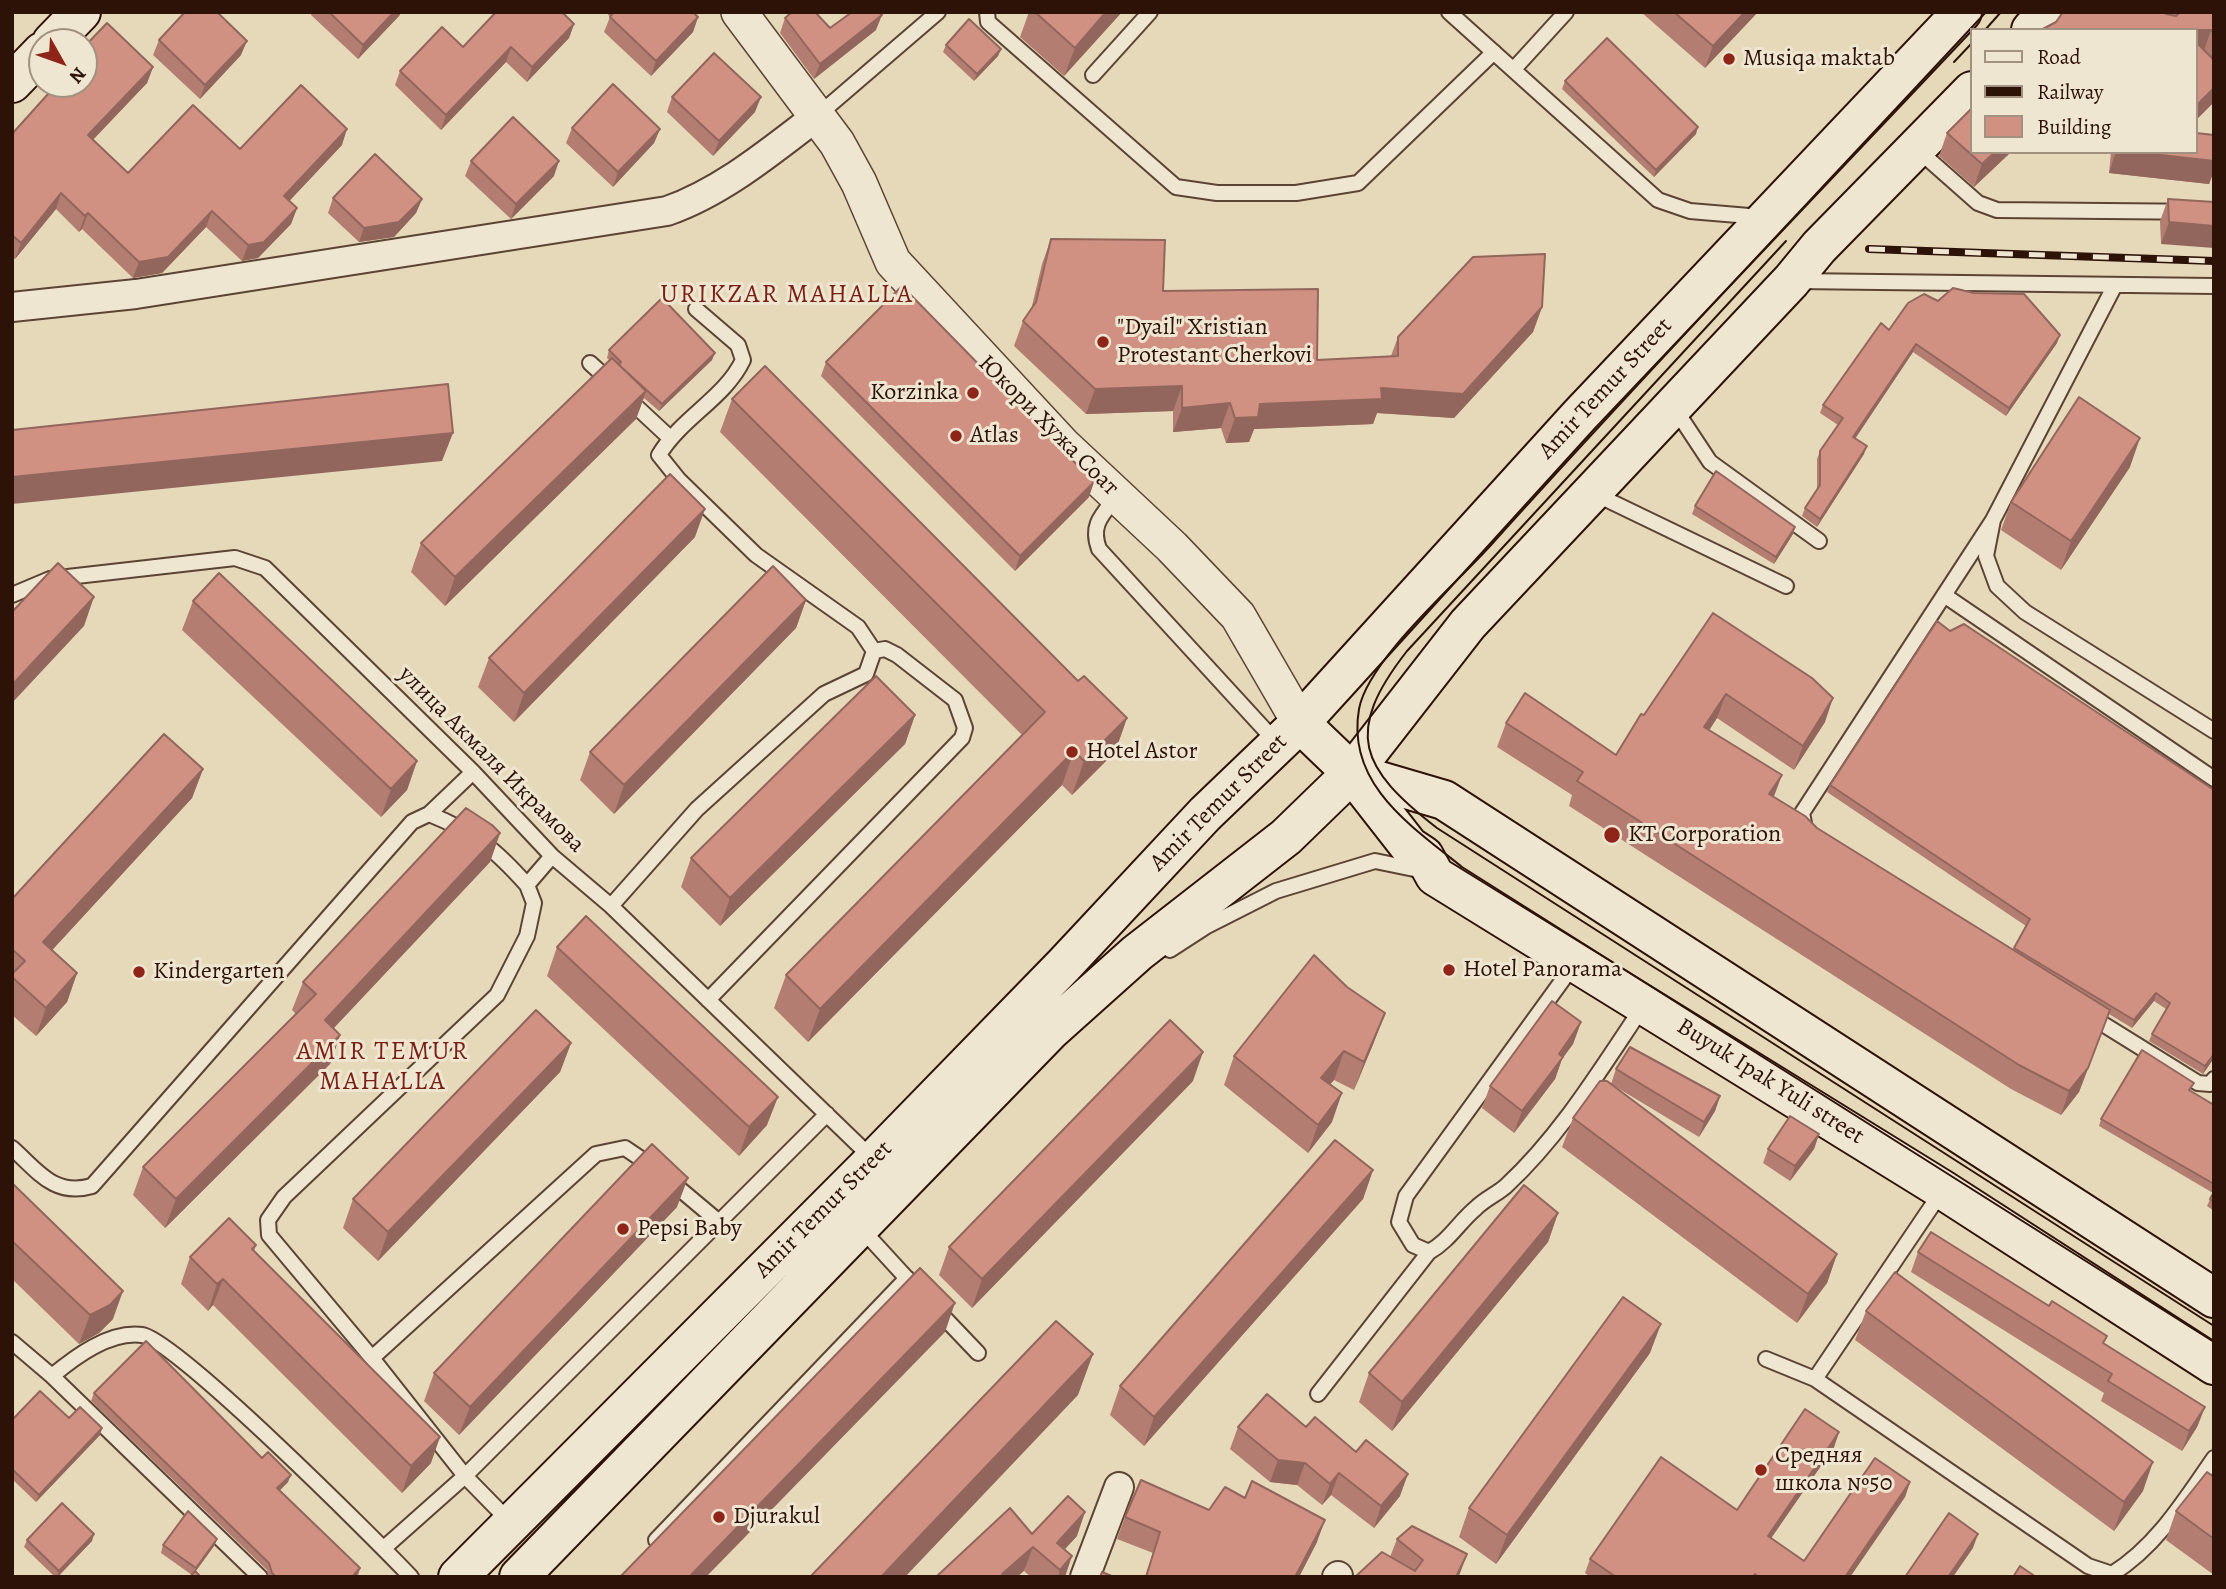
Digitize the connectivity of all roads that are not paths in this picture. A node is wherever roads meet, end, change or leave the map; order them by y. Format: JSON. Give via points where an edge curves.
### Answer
{"nodes":[{"id":1,"x":81,"y":12,"type":"edge"},
{"id":2,"x":739,"y":12,"type":"edge"},
{"id":3,"x":938,"y":12,"type":"edge"},
{"id":4,"x":987,"y":12,"type":"edge"},
{"id":5,"x":1150,"y":12,"type":"edge"},
{"id":6,"x":1449,"y":12,"type":"edge"},
{"id":7,"x":1566,"y":12,"type":"edge"},
{"id":8,"x":1962,"y":12,"type":"edge"},
{"id":9,"x":2047,"y":12,"type":"edge"},
{"id":10,"x":66,"y":28,"type":"edge"},
{"id":11,"x":2033,"y":28,"type":"edge"},
{"id":12,"x":1494,"y":52,"type":"junction"},
{"id":13,"x":28,"y":66,"type":"edge"},
{"id":14,"x":1514,"y":69,"type":"junction"},
{"id":15,"x":1093,"y":75,"type":"dead end"},
{"id":16,"x":12,"y":83,"type":"edge"},
{"id":17,"x":1970,"y":93,"type":"edge"},
{"id":18,"x":817,"y":116,"type":"junction"},
{"id":19,"x":1917,"y":149,"type":"junction"},
{"id":20,"x":2214,"y":212,"type":"edge"},
{"id":21,"x":1766,"y":218,"type":"junction"},
{"id":22,"x":1791,"y":281,"type":"junction"},
{"id":23,"x":2115,"y":285,"type":"junction"},
{"id":24,"x":2214,"y":286,"type":"edge"},
{"id":25,"x":12,"y":307,"type":"edge"},
{"id":26,"x":696,"y":309,"type":"dead end"},
{"id":27,"x":590,"y":363,"type":"dead end"},
{"id":28,"x":1673,"y":407,"type":"junction"},
{"id":29,"x":670,"y":438,"type":"junction"},
{"id":30,"x":1592,"y":492,"type":"junction"},
{"id":31,"x":1117,"y":496,"type":"junction"},
{"id":32,"x":1993,"y":520,"type":"junction"},
{"id":33,"x":1819,"y":541,"type":"dead end"},
{"id":34,"x":1786,"y":586,"type":"dead end"},
{"id":35,"x":12,"y":595,"type":"edge"},
{"id":36,"x":1944,"y":596,"type":"junction"},
{"id":37,"x":874,"y":651,"type":"junction"},
{"id":38,"x":2214,"y":730,"type":"edge"},
{"id":39,"x":1288,"y":733,"type":"junction"},
{"id":40,"x":473,"y":772,"type":"junction"},
{"id":41,"x":1352,"y":773,"type":"junction"},
{"id":42,"x":2214,"y":779,"type":"edge"},
{"id":43,"x":429,"y":814,"type":"junction"},
{"id":44,"x":1813,"y":844,"type":"edge"},
{"id":45,"x":552,"y":856,"type":"junction"},
{"id":46,"x":1435,"y":876,"type":"junction"},
{"id":47,"x":527,"y":885,"type":"junction"},
{"id":48,"x":611,"y":906,"type":"junction"},
{"id":49,"x":1576,"y":962,"type":"junction"},
{"id":50,"x":708,"y":1000,"type":"junction"},
{"id":51,"x":1644,"y":1004,"type":"junction"},
{"id":52,"x":2081,"y":1010,"type":"edge"},
{"id":53,"x":2214,"y":1079,"type":"edge"},
{"id":54,"x":827,"y":1114,"type":"junction"},
{"id":55,"x":12,"y":1147,"type":"edge"},
{"id":56,"x":874,"y":1160,"type":"junction"},
{"id":57,"x":1942,"y":1190,"type":"junction"},
{"id":58,"x":719,"y":1222,"type":"junction"},
{"id":59,"x":869,"y":1236,"type":"junction"},
{"id":60,"x":1429,"y":1252,"type":"junction"},
{"id":61,"x":907,"y":1278,"type":"junction"},
{"id":62,"x":2214,"y":1298,"type":"edge"},
{"id":63,"x":12,"y":1342,"type":"edge"},
{"id":64,"x":978,"y":1353,"type":"dead end"},
{"id":65,"x":372,"y":1358,"type":"junction"},
{"id":66,"x":1766,"y":1359,"type":"dead end"},
{"id":67,"x":2214,"y":1365,"type":"edge"},
{"id":68,"x":52,"y":1376,"type":"junction"},
{"id":69,"x":1815,"y":1379,"type":"junction"},
{"id":70,"x":1318,"y":1394,"type":"dead end"},
{"id":71,"x":2214,"y":1458,"type":"edge"},
{"id":72,"x":465,"y":1476,"type":"junction"},
{"id":73,"x":1119,"y":1487,"type":"dead end"},
{"id":74,"x":512,"y":1523,"type":"junction"},
{"id":75,"x":649,"y":1547,"type":"edge"},
{"id":76,"x":384,"y":1548,"type":"junction"},
{"id":77,"x":260,"y":1577,"type":"edge"},
{"id":78,"x":411,"y":1577,"type":"edge"},
{"id":79,"x":457,"y":1577,"type":"edge"},
{"id":80,"x":519,"y":1577,"type":"edge"},
{"id":81,"x":540,"y":1577,"type":"edge"},
{"id":82,"x":1084,"y":1577,"type":"edge"}],
"edges":[{"from":1,"to":10,"type":"main road"},
{"from":2,"to":18,"type":"street","name":"Юкори Хужа Соат"},
{"from":3,"to":18,"type":"lane"},
{"from":4,"to":12,"type":"lane","via":[[988,22],[1176,187],[1217,194],[1296,192],[1358,183]]},
{"from":5,"to":15,"type":"lane"},
{"from":6,"to":12,"type":"lane"},
{"from":7,"to":14,"type":"lane"},
{"from":8,"to":21,"type":"main road","name":"Amir Temur Street"},
{"from":9,"to":11,"type":"main road"},
{"from":12,"to":14,"type":"lane"},
{"from":13,"to":16,"type":"main road"},
{"from":14,"to":21,"type":"lane","via":[[1658,200],[1690,211]]},
{"from":17,"to":19,"type":"main road","name":"Amir Temur Street"},
{"from":18,"to":25,"type":"street","via":[[689,204],[667,211],[163,290]]},
{"from":18,"to":31,"type":"street","name":"Юкори Хужа Соат","via":[[859,183],[893,262],[1062,444]]},
{"from":19,"to":20,"type":"lane","via":[[1978,204],[1997,210]]},
{"from":19,"to":22,"type":"main road","name":"Amir Temur Street"},
{"from":21,"to":39,"type":"main road","name":"Amir Temur Street"},
{"from":22,"to":23,"type":"lane"},
{"from":22,"to":28,"type":"main road","name":"Amir Temur Street"},
{"from":23,"to":24,"type":"lane"},
{"from":23,"to":32,"type":"lane"},
{"from":26,"to":29,"type":"lane","via":[[738,345],[743,360],[735,376]]},
{"from":27,"to":29,"type":"lane"},
{"from":28,"to":30,"type":"main road","name":"Amir Temur Street"},
{"from":28,"to":33,"type":"lane","via":[[1710,462]]},
{"from":29,"to":37,"type":"lane","via":[[659,455],[679,480],[756,555],[858,627]]},
{"from":30,"to":34,"type":"lane"},
{"from":30,"to":41,"type":"main road","name":"Amir Temur Street","via":[[1468,624]]},
{"from":31,"to":39,"type":"street","name":"Юкори Хужа Соат","via":[[1238,616]]},
{"from":31,"to":39,"type":"lane","via":[[1096,522],[1099,549]]},
{"from":32,"to":36,"type":"lane"},
{"from":32,"to":38,"type":"lane","via":[[1986,556],[1997,586],[2025,612]]},
{"from":35,"to":40,"type":"lane","name":"улица Акмаля Икрамова","via":[[50,579],[235,558],[265,568]]},
{"from":36,"to":42,"type":"lane"},
{"from":36,"to":44,"type":"lane","via":[[1802,813],[1805,832]]},
{"from":37,"to":48,"type":"lane","via":[[866,674],[824,694],[697,809]]},
{"from":37,"to":50,"type":"lane","via":[[885,649],[897,655],[955,700],[965,728],[962,738]]},
{"from":39,"to":41,"type":"main road","name":"Buyuk Ipak Yuli street"},
{"from":39,"to":56,"type":"main road","name":"Amir Temur Street"},
{"from":40,"to":43,"type":"lane"},
{"from":40,"to":45,"type":"lane","name":"улица Акмаля Икрамова"},
{"from":41,"to":46,"type":"main road","name":"Buyuk Ipak Yuli street","via":[[1409,846],[1424,856]]},
{"from":41,"to":62,"type":"main road","name":"Buyuk Ipak Yuli street","via":[[1444,800]]},
{"from":41,"to":80,"type":"main road","name":"Amir Temur Street","via":[[1286,837],[1137,953],[1051,1030]]},
{"from":43,"to":47,"type":"lane","via":[[457,825],[497,851]]},
{"from":43,"to":55,"type":"lane","via":[[412,822],[92,1186],[75,1191],[53,1185]]},
{"from":45,"to":47,"type":"lane"},
{"from":45,"to":48,"type":"lane","name":"улица Акмаля Икрамова"},
{"from":46,"to":49,"type":"main road","name":"Buyuk Ipak Yuli street"},
{"from":46,"to":59,"type":"lane","via":[[1407,865],[1375,861],[1276,891],[1207,926],[1109,989]]},
{"from":47,"to":65,"type":"lane","via":[[534,903],[527,936],[497,995],[284,1197],[268,1220],[268,1235]]},
{"from":48,"to":50,"type":"lane","name":"улица Акмаля Икрамова"},
{"from":49,"to":51,"type":"main road","name":"Buyuk Ipak Yuli street"},
{"from":49,"to":60,"type":"lane","via":[[1406,1196],[1399,1222],[1413,1245]]},
{"from":50,"to":54,"type":"lane","name":"улица Акмаля Икрамова"},
{"from":51,"to":57,"type":"main road","name":"Buyuk Ipak Yuli street"},
{"from":51,"to":60,"type":"lane","via":[[1544,1145],[1505,1187],[1477,1206],[1443,1245]]},
{"from":52,"to":53,"type":"lane","via":[[2198,1083],[2210,1084]]},
{"from":54,"to":56,"type":"lane","name":"улица Акмаля Икрамова"},
{"from":54,"to":58,"type":"lane"},
{"from":56,"to":74,"type":"main road","name":"Amir Temur Street"},
{"from":57,"to":67,"type":"main road","name":"Buyuk Ipak Yuli street"},
{"from":57,"to":69,"type":"lane"},
{"from":58,"to":65,"type":"lane","via":[[642,1157],[625,1148],[596,1154]]},
{"from":58,"to":72,"type":"lane"},
{"from":59,"to":61,"type":"lane"},
{"from":59,"to":81,"type":"lane"},
{"from":60,"to":70,"type":"lane"},
{"from":61,"to":64,"type":"lane"},
{"from":61,"to":75,"type":"lane"},
{"from":63,"to":68,"type":"lane"},
{"from":65,"to":72,"type":"lane"},
{"from":66,"to":69,"type":"lane"},
{"from":68,"to":76,"type":"lane","via":[[75,1357],[111,1339],[143,1335],[163,1345]]},
{"from":68,"to":77,"type":"lane"},
{"from":69,"to":71,"type":"lane","via":[[2088,1566],[2112,1574],[2144,1550]]},
{"from":72,"to":74,"type":"lane"},
{"from":72,"to":76,"type":"lane"},
{"from":73,"to":82,"type":"street"},
{"from":74,"to":79,"type":"main road","name":"Amir Temur Street"},
{"from":76,"to":78,"type":"lane"}]}
